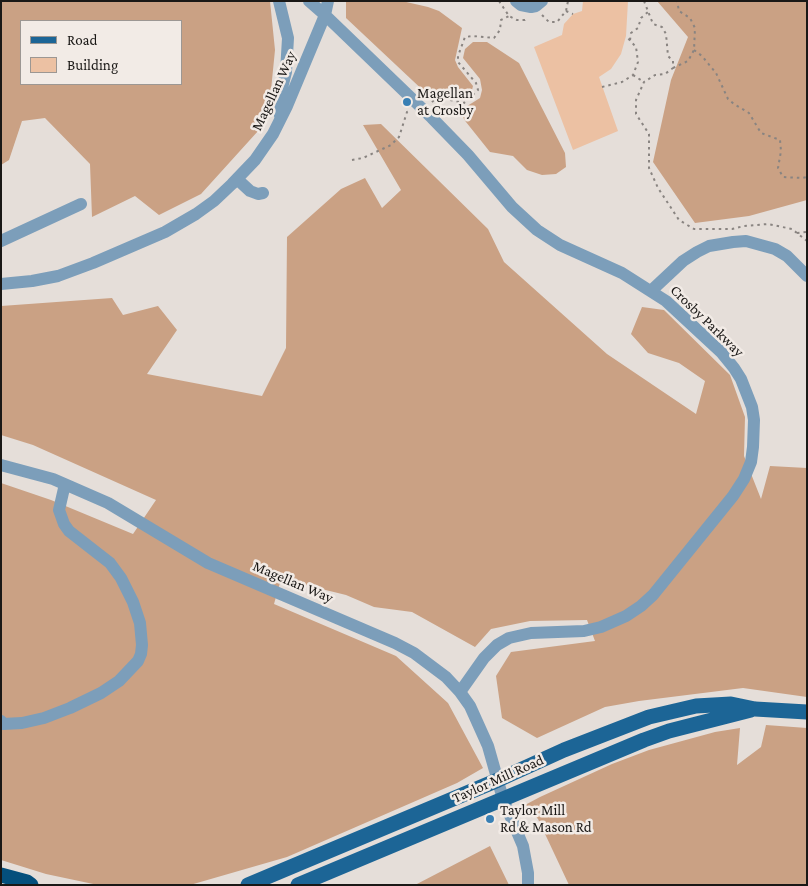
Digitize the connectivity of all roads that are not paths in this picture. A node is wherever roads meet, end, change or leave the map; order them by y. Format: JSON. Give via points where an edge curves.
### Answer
{"nodes":[{"id":1,"x":279,"y":1,"type":"edge"},
{"id":2,"x":309,"y":1,"type":"edge"},
{"id":3,"x":328,"y":1,"type":"edge"},
{"id":4,"x":336,"y":1,"type":"edge"},
{"id":5,"x":516,"y":1,"type":"edge"},
{"id":6,"x":541,"y":2,"type":"edge"},
{"id":7,"x":325,"y":15,"type":"junction"},
{"id":8,"x":279,"y":123,"type":"junction"},
{"id":9,"x":237,"y":179,"type":"junction"},
{"id":10,"x":263,"y":193,"type":"dead end"},
{"id":11,"x":81,"y":204,"type":"dead end"},
{"id":12,"x":1,"y":241,"type":"edge"},
{"id":13,"x":807,"y":276,"type":"edge"},
{"id":14,"x":1,"y":284,"type":"edge"},
{"id":15,"x":652,"y":290,"type":"junction"},
{"id":16,"x":1,"y":464,"type":"edge"},
{"id":17,"x":65,"y":484,"type":"junction"},
{"id":18,"x":460,"y":692,"type":"junction"},
{"id":19,"x":755,"y":709,"type":"junction"},
{"id":20,"x":807,"y":712,"type":"edge"},
{"id":21,"x":1,"y":721,"type":"edge"},
{"id":22,"x":498,"y":780,"type":"junction"},
{"id":23,"x":503,"y":799,"type":"junction"},
{"id":24,"x":1,"y":875,"type":"edge"},
{"id":25,"x":30,"y":885,"type":"edge"},
{"id":26,"x":248,"y":885,"type":"edge"},
{"id":27,"x":298,"y":885,"type":"edge"},
{"id":28,"x":528,"y":885,"type":"edge"}],
"edges":[{"from":1,"to":8,"type":"street","via":[[288,38]]},
{"from":2,"to":7,"type":"street","name":"Crosby Parkway"},
{"from":3,"to":7,"type":"street"},
{"from":4,"to":7,"type":"street"},
{"from":5,"to":6,"type":"street","via":[[526,7]]},
{"from":7,"to":8,"type":"street","name":"Magellan Way"},
{"from":7,"to":15,"type":"street","name":"Crosby Parkway","via":[[424,110],[537,230],[560,245]]},
{"from":8,"to":9,"type":"street","name":"Magellan Way","via":[[266,145]]},
{"from":9,"to":10,"type":"street","via":[[250,191]]},
{"from":9,"to":14,"type":"street","name":"Magellan Way","via":[[202,210],[148,240],[69,272]]},
{"from":11,"to":12,"type":"street"},
{"from":13,"to":15,"type":"street","via":[[775,249],[746,241],[733,242],[709,246],[697,252]]},
{"from":15,"to":18,"type":"street","name":"Crosby Parkway","via":[[721,352],[741,379],[754,420],[752,454],[744,479],[734,496],[641,606],[601,627],[509,638],[484,658]]},
{"from":16,"to":17,"type":"street","name":"Magellan Way"},
{"from":17,"to":18,"type":"street","name":"Magellan Way","via":[[108,503],[208,563],[414,653]]},
{"from":17,"to":21,"type":"street","via":[[59,510],[64,524],[110,563],[121,578],[140,623],[141,654],[119,681],[70,708],[22,723],[3,724]]},
{"from":18,"to":22,"type":"street","name":"Magellan Way","via":[[488,746]]},
{"from":19,"to":20,"type":"main road","name":"Taylor Mill Road"},
{"from":19,"to":22,"type":"main road","name":"Taylor Mill Road","via":[[731,704],[696,706],[649,717]]},
{"from":19,"to":23,"type":"main road","name":"Taylor Mill Road","via":[[668,731]]},
{"from":22,"to":23,"type":"street","name":"Magellan Way"},
{"from":22,"to":26,"type":"main road","name":"Taylor Mill Road"},
{"from":23,"to":27,"type":"main road","name":"Taylor Mill Road"},
{"from":23,"to":28,"type":"street","name":"Magellan Way","via":[[522,846]]},
{"from":24,"to":25,"type":"highway"}]}
